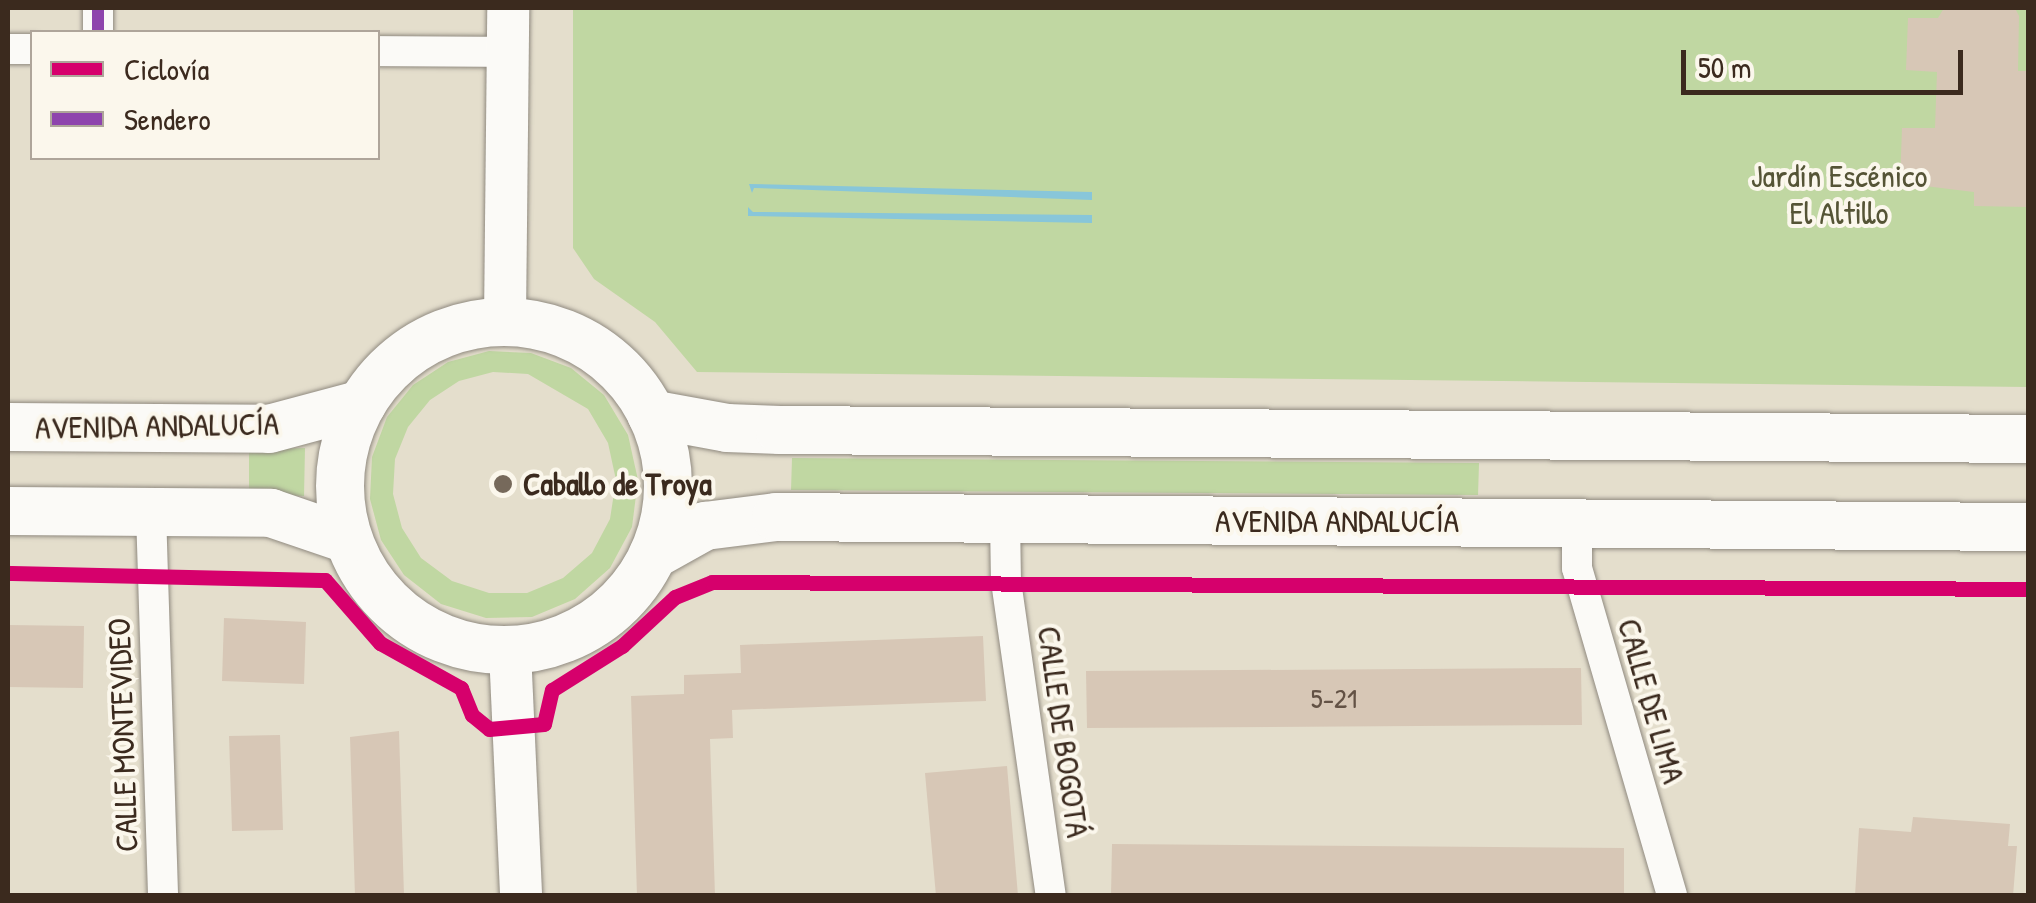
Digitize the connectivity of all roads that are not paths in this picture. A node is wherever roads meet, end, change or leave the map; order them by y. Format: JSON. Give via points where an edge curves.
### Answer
{"nodes":[{"id":1,"x":508,"y":8,"type":"edge"},
{"id":2,"x":380,"y":52,"type":"edge"},
{"id":3,"x":508,"y":52,"type":"junction"},
{"id":4,"x":505,"y":320,"type":"junction"},
{"id":5,"x":362,"y":404,"type":"junction"},
{"id":6,"x":651,"y":414,"type":"junction"},
{"id":7,"x":8,"y":428,"type":"edge"},
{"id":8,"x":2028,"y":438,"type":"edge"},
{"id":9,"x":8,"y":511,"type":"edge"},
{"id":10,"x":151,"y":512,"type":"junction"},
{"id":11,"x":1005,"y":519,"type":"junction"},
{"id":12,"x":1577,"y":523,"type":"junction"},
{"id":13,"x":2028,"y":527,"type":"edge"},
{"id":14,"x":347,"y":539,"type":"junction"},
{"id":15,"x":653,"y":554,"type":"junction"},
{"id":16,"x":510,"y":651,"type":"junction"},
{"id":17,"x":163,"y":896,"type":"edge"},
{"id":18,"x":521,"y":896,"type":"edge"},
{"id":19,"x":1051,"y":896,"type":"edge"},
{"id":20,"x":1672,"y":896,"type":"edge"}],
"edges":[{"from":1,"to":3,"type":"street"},
{"from":2,"to":3,"type":"street"},
{"from":3,"to":4,"type":"street"},
{"from":4,"to":5,"type":"main road","via":[[453,328],[406,352]]},
{"from":4,"to":6,"type":"main road","via":[[561,331],[610,359]]},
{"from":5,"to":7,"type":"main road","name":"AVENIDA ANDALUCÍA","via":[[268,429]]},
{"from":5,"to":14,"type":"main road","via":[[346,436],[338,488]]},
{"from":6,"to":8,"type":"main road","via":[[780,430]]},
{"from":6,"to":15,"type":"main road","via":[[666,456],[667,512]]},
{"from":9,"to":10,"type":"main road"},
{"from":10,"to":14,"type":"main road","via":[[271,513]]},
{"from":10,"to":17,"type":"street","name":"CALLE MONTEVIDEO"},
{"from":11,"to":12,"type":"main road","name":"AVENIDA ANDALUCÍA"},
{"from":11,"to":15,"type":"main road","name":"AVENIDA ANDALUCÍA","via":[[737,518],[705,526]]},
{"from":11,"to":19,"type":"street","name":"CALLE DE BOGOTÁ","via":[[1006,581]]},
{"from":12,"to":13,"type":"main road","name":"AVENIDA ANDALUCÍA"},
{"from":12,"to":20,"type":"street","name":"CALLE DE LIMA","via":[[1581,585]]},
{"from":14,"to":16,"type":"main road","via":[[372,586],[410,622],[457,645]]},
{"from":15,"to":16,"type":"main road","via":[[613,610],[565,640]]},
{"from":16,"to":18,"type":"street"}]}
